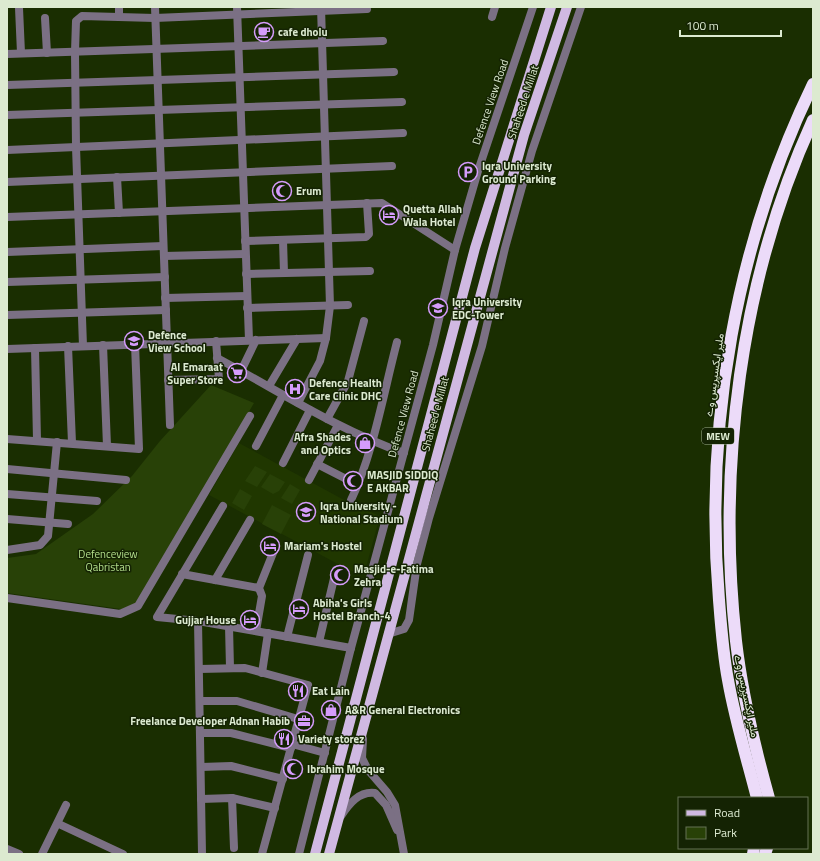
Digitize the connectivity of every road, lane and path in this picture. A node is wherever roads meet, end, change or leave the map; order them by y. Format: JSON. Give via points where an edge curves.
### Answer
{"nodes":[{"id":1,"x":119,"y":7,"type":"edge"},
{"id":2,"x":155,"y":7,"type":"edge"},
{"id":3,"x":495,"y":7,"type":"edge"},
{"id":4,"x":533,"y":7,"type":"edge"},
{"id":5,"x":551,"y":7,"type":"edge"},
{"id":6,"x":567,"y":7,"type":"edge"},
{"id":7,"x":581,"y":7,"type":"edge"},
{"id":8,"x":19,"y":8,"type":"dead end"},
{"id":9,"x":321,"y":9,"type":"edge"},
{"id":10,"x":367,"y":9,"type":"dead end"},
{"id":11,"x":237,"y":10,"type":"edge"},
{"id":12,"x":119,"y":17,"type":"junction"},
{"id":13,"x":492,"y":17,"type":"dead end"},
{"id":14,"x":45,"y":18,"type":"dead end"},
{"id":15,"x":155,"y":18,"type":"junction"},
{"id":16,"x":383,"y":41,"type":"dead end"},
{"id":17,"x":322,"y":43,"type":"junction"},
{"id":18,"x":238,"y":46,"type":"junction"},
{"id":19,"x":156,"y":49,"type":"junction"},
{"id":20,"x":75,"y":52,"type":"junction"},
{"id":21,"x":20,"y":53,"type":"junction"},
{"id":22,"x":47,"y":53,"type":"junction"},
{"id":23,"x":7,"y":54,"type":"edge"},
{"id":24,"x":394,"y":72,"type":"dead end"},
{"id":25,"x":323,"y":74,"type":"junction"},
{"id":26,"x":239,"y":77,"type":"junction"},
{"id":27,"x":157,"y":80,"type":"junction"},
{"id":28,"x":76,"y":83,"type":"junction"},
{"id":29,"x":813,"y":84,"type":"edge"},
{"id":30,"x":7,"y":85,"type":"edge"},
{"id":31,"x":402,"y":102,"type":"dead end"},
{"id":32,"x":324,"y":104,"type":"junction"},
{"id":33,"x":240,"y":107,"type":"junction"},
{"id":34,"x":158,"y":110,"type":"junction"},
{"id":35,"x":76,"y":113,"type":"junction"},
{"id":36,"x":7,"y":115,"type":"edge"},
{"id":37,"x":813,"y":120,"type":"edge"},
{"id":38,"x":403,"y":133,"type":"dead end"},
{"id":39,"x":325,"y":136,"type":"junction"},
{"id":40,"x":241,"y":140,"type":"junction"},
{"id":41,"x":160,"y":143,"type":"junction"},
{"id":42,"x":76,"y":147,"type":"junction"},
{"id":43,"x":7,"y":150,"type":"edge"},
{"id":44,"x":392,"y":166,"type":"dead end"},
{"id":45,"x":325,"y":168,"type":"junction"},
{"id":46,"x":242,"y":172,"type":"junction"},
{"id":47,"x":161,"y":175,"type":"junction"},
{"id":48,"x":117,"y":177,"type":"junction"},
{"id":49,"x":78,"y":179,"type":"junction"},
{"id":50,"x":7,"y":182,"type":"edge"},
{"id":51,"x":367,"y":203,"type":"junction"},
{"id":52,"x":326,"y":205,"type":"junction"},
{"id":53,"x":244,"y":207,"type":"junction"},
{"id":54,"x":162,"y":211,"type":"junction"},
{"id":55,"x":119,"y":212,"type":"junction"},
{"id":56,"x":80,"y":214,"type":"junction"},
{"id":57,"x":7,"y":217,"type":"edge"},
{"id":58,"x":327,"y":239,"type":"junction"},
{"id":59,"x":283,"y":240,"type":"junction"},
{"id":60,"x":245,"y":241,"type":"junction"},
{"id":61,"x":163,"y":246,"type":"junction"},
{"id":62,"x":80,"y":249,"type":"junction"},
{"id":63,"x":455,"y":250,"type":"junction"},
{"id":64,"x":7,"y":252,"type":"edge"},
{"id":65,"x":245,"y":254,"type":"junction"},
{"id":66,"x":164,"y":256,"type":"junction"},
{"id":67,"x":370,"y":271,"type":"dead end"},
{"id":68,"x":329,"y":272,"type":"junction"},
{"id":69,"x":284,"y":273,"type":"junction"},
{"id":70,"x":246,"y":274,"type":"junction"},
{"id":71,"x":164,"y":277,"type":"junction"},
{"id":72,"x":81,"y":280,"type":"junction"},
{"id":73,"x":7,"y":282,"type":"edge"},
{"id":74,"x":247,"y":296,"type":"junction"},
{"id":75,"x":165,"y":298,"type":"junction"},
{"id":76,"x":348,"y":305,"type":"dead end"},
{"id":77,"x":330,"y":306,"type":"junction"},
{"id":78,"x":247,"y":308,"type":"junction"},
{"id":79,"x":166,"y":310,"type":"junction"},
{"id":80,"x":82,"y":313,"type":"junction"},
{"id":81,"x":7,"y":315,"type":"edge"},
{"id":82,"x":364,"y":321,"type":"dead end"},
{"id":83,"x":326,"y":338,"type":"junction"},
{"id":84,"x":297,"y":339,"type":"junction"},
{"id":85,"x":252,"y":340,"type":"junction"},
{"id":86,"x":216,"y":341,"type":"junction"},
{"id":87,"x":167,"y":342,"type":"junction"},
{"id":88,"x":397,"y":342,"type":"dead end"},
{"id":89,"x":135,"y":344,"type":"junction"},
{"id":90,"x":103,"y":345,"type":"junction"},
{"id":91,"x":68,"y":346,"type":"junction"},
{"id":92,"x":83,"y":346,"type":"junction"},
{"id":93,"x":35,"y":348,"type":"junction"},
{"id":94,"x":7,"y":349,"type":"edge"},
{"id":95,"x":217,"y":358,"type":"junction"},
{"id":96,"x":241,"y":371,"type":"junction"},
{"id":97,"x":168,"y":380,"type":"junction"},
{"id":98,"x":269,"y":386,"type":"junction"},
{"id":99,"x":283,"y":395,"type":"junction"},
{"id":100,"x":298,"y":403,"type":"junction"},
{"id":101,"x":310,"y":410,"type":"junction"},
{"id":102,"x":250,"y":416,"type":"dead end"},
{"id":103,"x":327,"y":419,"type":"junction"},
{"id":104,"x":170,"y":425,"type":"dead end"},
{"id":105,"x":338,"y":425,"type":"junction"},
{"id":106,"x":7,"y":439,"type":"edge"},
{"id":107,"x":38,"y":440,"type":"junction"},
{"id":108,"x":371,"y":441,"type":"junction"},
{"id":109,"x":57,"y":442,"type":"junction"},
{"id":110,"x":72,"y":443,"type":"junction"},
{"id":111,"x":107,"y":446,"type":"junction"},
{"id":112,"x":256,"y":446,"type":"dead end"},
{"id":113,"x":404,"y":452,"type":"junction"},
{"id":114,"x":283,"y":463,"type":"dead end"},
{"id":115,"x":317,"y":464,"type":"junction"},
{"id":116,"x":7,"y":469,"type":"edge"},
{"id":117,"x":55,"y":473,"type":"junction"},
{"id":118,"x":126,"y":480,"type":"dead end"},
{"id":119,"x":309,"y":480,"type":"dead end"},
{"id":120,"x":358,"y":485,"type":"junction"},
{"id":121,"x":7,"y":494,"type":"edge"},
{"id":122,"x":51,"y":497,"type":"junction"},
{"id":123,"x":351,"y":500,"type":"dead end"},
{"id":124,"x":97,"y":501,"type":"dead end"},
{"id":125,"x":223,"y":506,"type":"dead end"},
{"id":126,"x":7,"y":518,"type":"edge"},
{"id":127,"x":250,"y":520,"type":"dead end"},
{"id":128,"x":49,"y":523,"type":"junction"},
{"id":129,"x":68,"y":524,"type":"dead end"},
{"id":130,"x":275,"y":548,"type":"dead end"},
{"id":131,"x":7,"y":550,"type":"edge"},
{"id":132,"x":308,"y":555,"type":"dead end"},
{"id":133,"x":336,"y":570,"type":"dead end"},
{"id":134,"x":182,"y":574,"type":"junction"},
{"id":135,"x":215,"y":580,"type":"junction"},
{"id":136,"x":259,"y":588,"type":"junction"},
{"id":137,"x":7,"y":598,"type":"edge"},
{"id":138,"x":198,"y":620,"type":"junction"},
{"id":139,"x":229,"y":626,"type":"junction"},
{"id":140,"x":256,"y":631,"type":"junction"},
{"id":141,"x":268,"y":633,"type":"junction"},
{"id":142,"x":388,"y":634,"type":"junction"},
{"id":143,"x":288,"y":636,"type":"junction"},
{"id":144,"x":319,"y":642,"type":"junction"},
{"id":145,"x":351,"y":648,"type":"junction"},
{"id":146,"x":230,"y":668,"type":"junction"},
{"id":147,"x":199,"y":669,"type":"junction"},
{"id":148,"x":262,"y":673,"type":"junction"},
{"id":149,"x":200,"y":701,"type":"junction"},
{"id":150,"x":298,"y":719,"type":"junction"},
{"id":151,"x":363,"y":726,"type":"junction"},
{"id":152,"x":200,"y":733,"type":"junction"},
{"id":153,"x":291,"y":746,"type":"junction"},
{"id":154,"x":325,"y":753,"type":"junction"},
{"id":155,"x":201,"y":767,"type":"junction"},
{"id":156,"x":283,"y":779,"type":"junction"},
{"id":157,"x":757,"y":797,"type":"edge"},
{"id":158,"x":769,"y":797,"type":"edge"},
{"id":159,"x":232,"y":798,"type":"junction"},
{"id":160,"x":201,"y":799,"type":"junction"},
{"id":161,"x":66,"y":805,"type":"dead end"},
{"id":162,"x":275,"y":808,"type":"junction"},
{"id":163,"x":338,"y":821,"type":"junction"},
{"id":164,"x":61,"y":824,"type":"dead end"},
{"id":165,"x":400,"y":836,"type":"junction"},
{"id":166,"x":234,"y":848,"type":"dead end"},
{"id":167,"x":7,"y":849,"type":"edge"},
{"id":168,"x":19,"y":854,"type":"edge"},
{"id":169,"x":42,"y":854,"type":"edge"},
{"id":170,"x":123,"y":854,"type":"edge"},
{"id":171,"x":202,"y":854,"type":"edge"},
{"id":172,"x":262,"y":854,"type":"edge"},
{"id":173,"x":298,"y":854,"type":"edge"},
{"id":174,"x":315,"y":854,"type":"edge"},
{"id":175,"x":329,"y":854,"type":"edge"},
{"id":176,"x":404,"y":854,"type":"edge"}],
"edges":[{"from":1,"to":12,"type":"street"},
{"from":2,"to":15,"type":"street"},
{"from":3,"to":13,"type":"street"},
{"from":4,"to":63,"type":"street","name":"Defence View Road","via":[[478,171]]},
{"from":5,"to":174,"type":"main road","name":"Shaheed e Millat","via":[[475,248]]},
{"from":6,"to":142,"type":"main road","name":"Shaheed e Millat","via":[[524,135]]},
{"from":7,"to":142,"type":"street","via":[[532,151],[505,248],[482,346],[429,518],[417,564],[409,620],[404,629]]},
{"from":8,"to":21,"type":"street"},
{"from":9,"to":10,"type":"street"},
{"from":9,"to":11,"type":"street"},
{"from":9,"to":17,"type":"street"},
{"from":11,"to":15,"type":"street"},
{"from":11,"to":18,"type":"street"},
{"from":12,"to":15,"type":"street"},
{"from":12,"to":20,"type":"street","via":[[78,18]]},
{"from":14,"to":22,"type":"street"},
{"from":15,"to":19,"type":"street"},
{"from":16,"to":17,"type":"street"},
{"from":17,"to":18,"type":"street"},
{"from":17,"to":25,"type":"street"},
{"from":18,"to":19,"type":"street"},
{"from":18,"to":26,"type":"street"},
{"from":19,"to":20,"type":"street"},
{"from":19,"to":27,"type":"street"},
{"from":20,"to":22,"type":"street"},
{"from":20,"to":28,"type":"street"},
{"from":21,"to":22,"type":"street"},
{"from":21,"to":23,"type":"street"},
{"from":24,"to":25,"type":"street"},
{"from":25,"to":26,"type":"street"},
{"from":25,"to":32,"type":"street"},
{"from":26,"to":27,"type":"street"},
{"from":26,"to":33,"type":"street"},
{"from":27,"to":28,"type":"street"},
{"from":27,"to":34,"type":"street"},
{"from":28,"to":30,"type":"street"},
{"from":28,"to":35,"type":"street"},
{"from":29,"to":157,"type":"highway","name":"ملیر ایکسپریس وے","number":"MEW","via":[[796,120],[760,216],[729,350],[717,447],[715,554],[722,632],[728,680]]},
{"from":31,"to":32,"type":"street"},
{"from":32,"to":33,"type":"street"},
{"from":32,"to":39,"type":"street"},
{"from":33,"to":34,"type":"street"},
{"from":33,"to":40,"type":"street"},
{"from":34,"to":35,"type":"street"},
{"from":34,"to":41,"type":"street"},
{"from":35,"to":36,"type":"street"},
{"from":35,"to":42,"type":"street"},
{"from":37,"to":158,"type":"highway","name":"ملیر ایکسپریس وے","number":"MEW","via":[[777,210],[756,285],[738,385],[730,493],[736,642],[753,735]]},
{"from":38,"to":39,"type":"street"},
{"from":39,"to":40,"type":"street"},
{"from":39,"to":45,"type":"street"},
{"from":40,"to":41,"type":"street"},
{"from":40,"to":46,"type":"street"},
{"from":41,"to":42,"type":"street"},
{"from":41,"to":47,"type":"street"},
{"from":42,"to":43,"type":"street"},
{"from":42,"to":49,"type":"street"},
{"from":44,"to":45,"type":"street"},
{"from":45,"to":46,"type":"street"},
{"from":45,"to":52,"type":"street"},
{"from":46,"to":47,"type":"street"},
{"from":46,"to":53,"type":"street"},
{"from":47,"to":48,"type":"street"},
{"from":47,"to":54,"type":"street"},
{"from":48,"to":49,"type":"street"},
{"from":48,"to":55,"type":"street"},
{"from":49,"to":50,"type":"street"},
{"from":49,"to":56,"type":"street"},
{"from":51,"to":52,"type":"street"},
{"from":51,"to":58,"type":"street","via":[[368,236]]},
{"from":51,"to":63,"type":"street","via":[[382,203]]},
{"from":52,"to":53,"type":"street"},
{"from":52,"to":58,"type":"street"},
{"from":53,"to":54,"type":"street"},
{"from":53,"to":60,"type":"street"},
{"from":54,"to":55,"type":"street"},
{"from":54,"to":61,"type":"street"},
{"from":55,"to":56,"type":"street"},
{"from":56,"to":57,"type":"street"},
{"from":56,"to":62,"type":"street"},
{"from":58,"to":59,"type":"street"},
{"from":58,"to":68,"type":"street"},
{"from":59,"to":60,"type":"street"},
{"from":59,"to":69,"type":"street"},
{"from":60,"to":65,"type":"street"},
{"from":61,"to":62,"type":"street"},
{"from":61,"to":66,"type":"street"},
{"from":62,"to":64,"type":"street"},
{"from":62,"to":72,"type":"street"},
{"from":63,"to":113,"type":"street","name":"Defence View Road"},
{"from":65,"to":66,"type":"street"},
{"from":65,"to":70,"type":"street"},
{"from":66,"to":71,"type":"street"},
{"from":67,"to":68,"type":"street"},
{"from":68,"to":69,"type":"street"},
{"from":68,"to":77,"type":"street"},
{"from":69,"to":70,"type":"street"},
{"from":70,"to":74,"type":"street"},
{"from":71,"to":72,"type":"street"},
{"from":71,"to":75,"type":"street"},
{"from":72,"to":73,"type":"street"},
{"from":72,"to":80,"type":"street"},
{"from":74,"to":75,"type":"street"},
{"from":74,"to":78,"type":"street"},
{"from":75,"to":79,"type":"street"},
{"from":76,"to":77,"type":"street"},
{"from":77,"to":78,"type":"street"},
{"from":77,"to":83,"type":"street"},
{"from":78,"to":85,"type":"street"},
{"from":79,"to":80,"type":"street"},
{"from":79,"to":87,"type":"street"},
{"from":80,"to":81,"type":"street"},
{"from":80,"to":92,"type":"street"},
{"from":82,"to":103,"type":"street","via":[[348,381]]},
{"from":83,"to":84,"type":"street"},
{"from":83,"to":100,"type":"street","via":[[320,361]]},
{"from":84,"to":85,"type":"street"},
{"from":84,"to":98,"type":"street"},
{"from":85,"to":86,"type":"street"},
{"from":85,"to":96,"type":"street"},
{"from":86,"to":87,"type":"street"},
{"from":86,"to":95,"type":"street"},
{"from":87,"to":89,"type":"street"},
{"from":87,"to":97,"type":"street"},
{"from":88,"to":108,"type":"street"},
{"from":89,"to":90,"type":"street"},
{"from":89,"to":111,"type":"street","via":[[139,449]]},
{"from":90,"to":92,"type":"street"},
{"from":90,"to":111,"type":"street"},
{"from":91,"to":92,"type":"street"},
{"from":91,"to":93,"type":"street"},
{"from":91,"to":110,"type":"street"},
{"from":93,"to":94,"type":"street"},
{"from":93,"to":107,"type":"street"},
{"from":95,"to":96,"type":"street"},
{"from":95,"to":97,"type":"street","via":[[218,379]]},
{"from":96,"to":98,"type":"street"},
{"from":97,"to":104,"type":"street"},
{"from":98,"to":99,"type":"street"},
{"from":99,"to":100,"type":"street"},
{"from":99,"to":112,"type":"street"},
{"from":100,"to":101,"type":"street"},
{"from":101,"to":103,"type":"street"},
{"from":101,"to":114,"type":"street"},
{"from":102,"to":137,"type":"street","via":[[138,606],[120,614]]},
{"from":103,"to":105,"type":"street"},
{"from":105,"to":108,"type":"street"},
{"from":105,"to":115,"type":"street"},
{"from":106,"to":107,"type":"street"},
{"from":107,"to":109,"type":"street"},
{"from":108,"to":113,"type":"street"},
{"from":108,"to":120,"type":"street"},
{"from":109,"to":110,"type":"street"},
{"from":109,"to":117,"type":"street"},
{"from":110,"to":111,"type":"street"},
{"from":113,"to":145,"type":"street","name":"Defence View Road"},
{"from":115,"to":119,"type":"street"},
{"from":115,"to":120,"type":"street"},
{"from":116,"to":117,"type":"street"},
{"from":117,"to":118,"type":"street"},
{"from":117,"to":122,"type":"street"},
{"from":120,"to":123,"type":"street"},
{"from":121,"to":122,"type":"street"},
{"from":122,"to":124,"type":"street"},
{"from":122,"to":128,"type":"street"},
{"from":125,"to":134,"type":"street"},
{"from":126,"to":128,"type":"street"},
{"from":127,"to":135,"type":"street"},
{"from":128,"to":129,"type":"street"},
{"from":128,"to":131,"type":"street","via":[[48,536],[40,545]]},
{"from":130,"to":136,"type":"street"},
{"from":132,"to":143,"type":"street"},
{"from":133,"to":144,"type":"street"},
{"from":134,"to":135,"type":"street"},
{"from":134,"to":138,"type":"street","via":[[157,617]]},
{"from":135,"to":136,"type":"street"},
{"from":136,"to":140,"type":"street","via":[[262,596]]},
{"from":138,"to":139,"type":"street"},
{"from":138,"to":147,"type":"street"},
{"from":139,"to":140,"type":"street"},
{"from":139,"to":146,"type":"street"},
{"from":140,"to":141,"type":"street"},
{"from":141,"to":143,"type":"street"},
{"from":141,"to":148,"type":"street"},
{"from":142,"to":151,"type":"main road","name":"Shaheed e Millat"},
{"from":143,"to":144,"type":"street"},
{"from":144,"to":145,"type":"street"},
{"from":145,"to":154,"type":"street","name":"Defence View Road"},
{"from":146,"to":147,"type":"street"},
{"from":146,"to":148,"type":"street","via":[[245,668]]},
{"from":147,"to":149,"type":"street"},
{"from":148,"to":150,"type":"street","via":[[308,685]]},
{"from":149,"to":150,"type":"street","via":[[237,701]]},
{"from":149,"to":152,"type":"street"},
{"from":150,"to":153,"type":"street"},
{"from":151,"to":163,"type":"main road","name":"Shaheed e Millat"},
{"from":151,"to":165,"type":"street","via":[[362,758],[395,805]]},
{"from":152,"to":153,"type":"street","via":[[231,733]]},
{"from":152,"to":155,"type":"street"},
{"from":153,"to":154,"type":"street"},
{"from":153,"to":156,"type":"street"},
{"from":154,"to":173,"type":"street","name":"Defence View Road"},
{"from":155,"to":156,"type":"street","via":[[231,766]]},
{"from":155,"to":160,"type":"street"},
{"from":156,"to":162,"type":"street"},
{"from":159,"to":160,"type":"street"},
{"from":159,"to":162,"type":"street"},
{"from":159,"to":166,"type":"street"},
{"from":160,"to":171,"type":"street"},
{"from":161,"to":169,"type":"street"},
{"from":162,"to":172,"type":"street"},
{"from":163,"to":165,"type":"street","via":[[354,800],[369,792],[375,793],[386,806]]},
{"from":163,"to":175,"type":"main road","name":"Shaheed e Millat"},
{"from":164,"to":170,"type":"street"},
{"from":165,"to":176,"type":"street"},
{"from":167,"to":168,"type":"street"}]}
